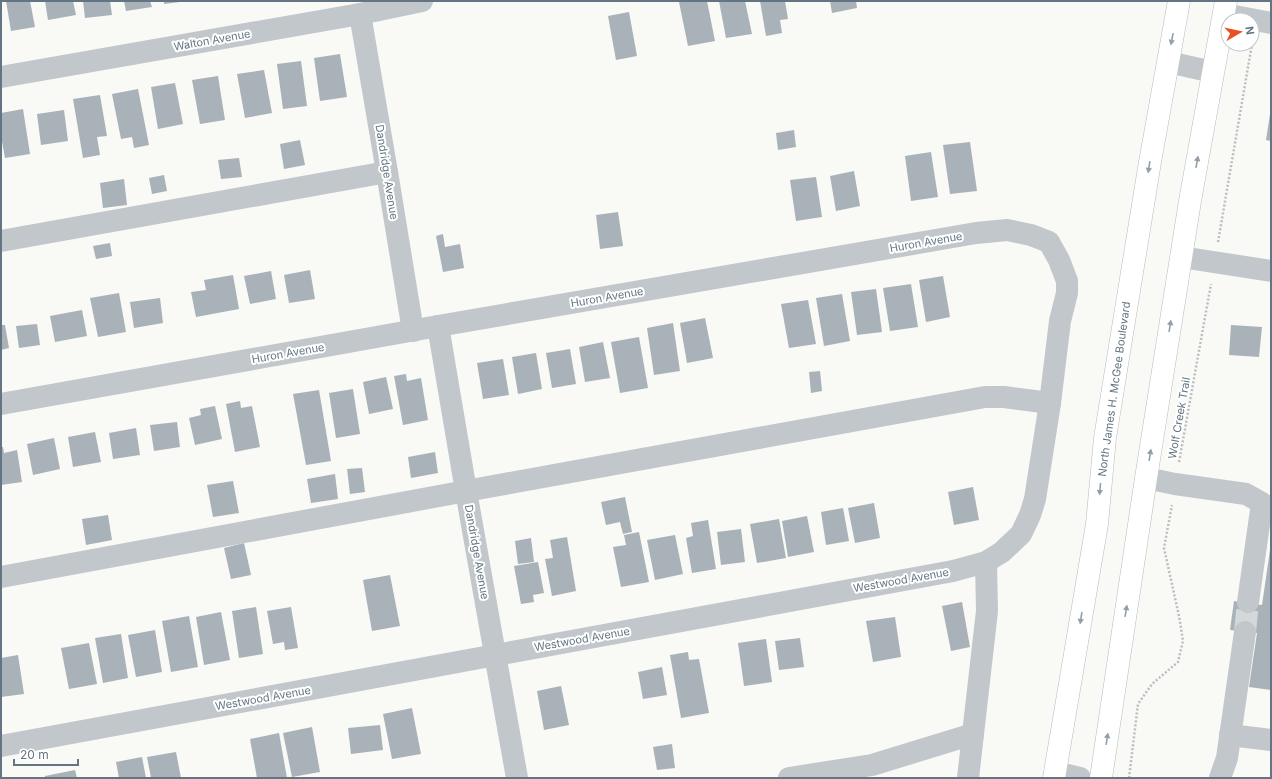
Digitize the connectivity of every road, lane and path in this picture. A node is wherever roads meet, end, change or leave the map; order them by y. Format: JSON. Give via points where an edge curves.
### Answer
{"nodes":[{"id":1,"x":422,"y":1,"type":"edge"},
{"id":2,"x":1179,"y":1,"type":"edge"},
{"id":3,"x":1225,"y":8,"type":"edge"},
{"id":4,"x":360,"y":14,"type":"junction"},
{"id":5,"x":1271,"y":23,"type":"edge"},
{"id":6,"x":1251,"y":52,"type":"edge"},
{"id":7,"x":1168,"y":62,"type":"junction"},
{"id":8,"x":1213,"y":72,"type":"junction"},
{"id":9,"x":1,"y":76,"type":"edge"},
{"id":10,"x":388,"y":172,"type":"junction"},
{"id":11,"x":1,"y":241,"type":"edge"},
{"id":12,"x":1181,"y":257,"type":"junction"},
{"id":13,"x":1214,"y":262,"type":"junction"},
{"id":14,"x":1271,"y":272,"type":"edge"},
{"id":15,"x":438,"y":326,"type":"junction"},
{"id":16,"x":413,"y":331,"type":"junction"},
{"id":17,"x":1050,"y":403,"type":"junction"},
{"id":18,"x":1,"y":404,"type":"edge"},
{"id":19,"x":1146,"y":478,"type":"junction"},
{"id":20,"x":1176,"y":484,"type":"junction"},
{"id":21,"x":466,"y":491,"type":"junction"},
{"id":22,"x":986,"y":562,"type":"junction"},
{"id":23,"x":1,"y":577,"type":"edge"},
{"id":24,"x":1248,"y":602,"type":"tunnel mouth"},
{"id":25,"x":1245,"y":632,"type":"tunnel mouth"},
{"id":26,"x":495,"y":655,"type":"junction"},
{"id":27,"x":973,"y":734,"type":"junction"},
{"id":28,"x":1230,"y":735,"type":"junction"},
{"id":29,"x":1271,"y":740,"type":"edge"},
{"id":30,"x":1,"y":746,"type":"edge"},
{"id":31,"x":1055,"y":775,"type":"edge"},
{"id":32,"x":517,"y":778,"type":"edge"},
{"id":33,"x":789,"y":778,"type":"edge"},
{"id":34,"x":968,"y":778,"type":"edge"},
{"id":35,"x":1080,"y":778,"type":"edge"},
{"id":36,"x":1101,"y":778,"type":"edge"},
{"id":37,"x":1129,"y":778,"type":"edge"},
{"id":38,"x":1220,"y":778,"type":"edge"}],
"edges":[{"from":1,"to":4,"type":"street","name":"Walton Avenue"},
{"from":2,"to":7,"type":"main road","name":"North James H. McGee Boulevard","one_way":true},
{"from":3,"to":5,"type":"street"},
{"from":3,"to":8,"type":"main road"},
{"from":4,"to":9,"type":"street","name":"Walton Avenue"},
{"from":4,"to":10,"type":"street","name":"Dandridge Avenue"},
{"from":6,"to":13,"type":"path","name":"Wolf Creek Trail"},
{"from":7,"to":8,"type":"street"},
{"from":7,"to":31,"type":"main road","name":"North James H. McGee Boulevard","one_way":true,"via":[[1106,430],[1097,524]]},
{"from":12,"to":8,"type":"main road","one_way":true},
{"from":10,"to":11,"type":"street"},
{"from":10,"to":16,"type":"street","name":"Dandridge Avenue"},
{"from":12,"to":13,"type":"street"},
{"from":19,"to":12,"type":"main road","one_way":true},
{"from":13,"to":14,"type":"street"},
{"from":13,"to":20,"type":"path","name":"Wolf Creek Trail"},
{"from":15,"to":16,"type":"street","name":"Huron Avenue"},
{"from":15,"to":17,"type":"street","name":"Huron Avenue","via":[[976,233],[1007,230],[1049,242],[1067,281]]},
{"from":15,"to":21,"type":"street","name":"Dandridge Avenue"},
{"from":16,"to":18,"type":"street","name":"Huron Avenue"},
{"from":17,"to":21,"type":"street","via":[[985,397]]},
{"from":17,"to":22,"type":"street","name":"Westwood Avenue","via":[[1035,499],[1030,515],[1021,534],[1002,552]]},
{"from":19,"to":20,"type":"street"},
{"from":36,"to":19,"type":"main road","one_way":true},
{"from":20,"to":24,"type":"street","via":[[1246,494],[1262,503]]},
{"from":20,"to":37,"type":"path","name":"Wolf Creek Trail","via":[[1164,548],[1180,616],[1183,641],[1178,662],[1152,684],[1138,704]]},
{"from":21,"to":23,"type":"street"},
{"from":21,"to":26,"type":"street","name":"Dandridge Avenue"},
{"from":22,"to":26,"type":"street","name":"Westwood Avenue","via":[[953,571]]},
{"from":22,"to":27,"type":"street","via":[[987,611]]},
{"from":25,"to":28,"type":"street"},
{"from":26,"to":30,"type":"street","name":"Westwood Avenue"},
{"from":26,"to":32,"type":"street","name":"Dandridge Avenue"},
{"from":27,"to":33,"type":"street","via":[[872,765]]},
{"from":27,"to":34,"type":"street"},
{"from":28,"to":29,"type":"street"},
{"from":28,"to":38,"type":"street","via":[[1227,758]]},
{"from":31,"to":35,"type":"street"}]}
